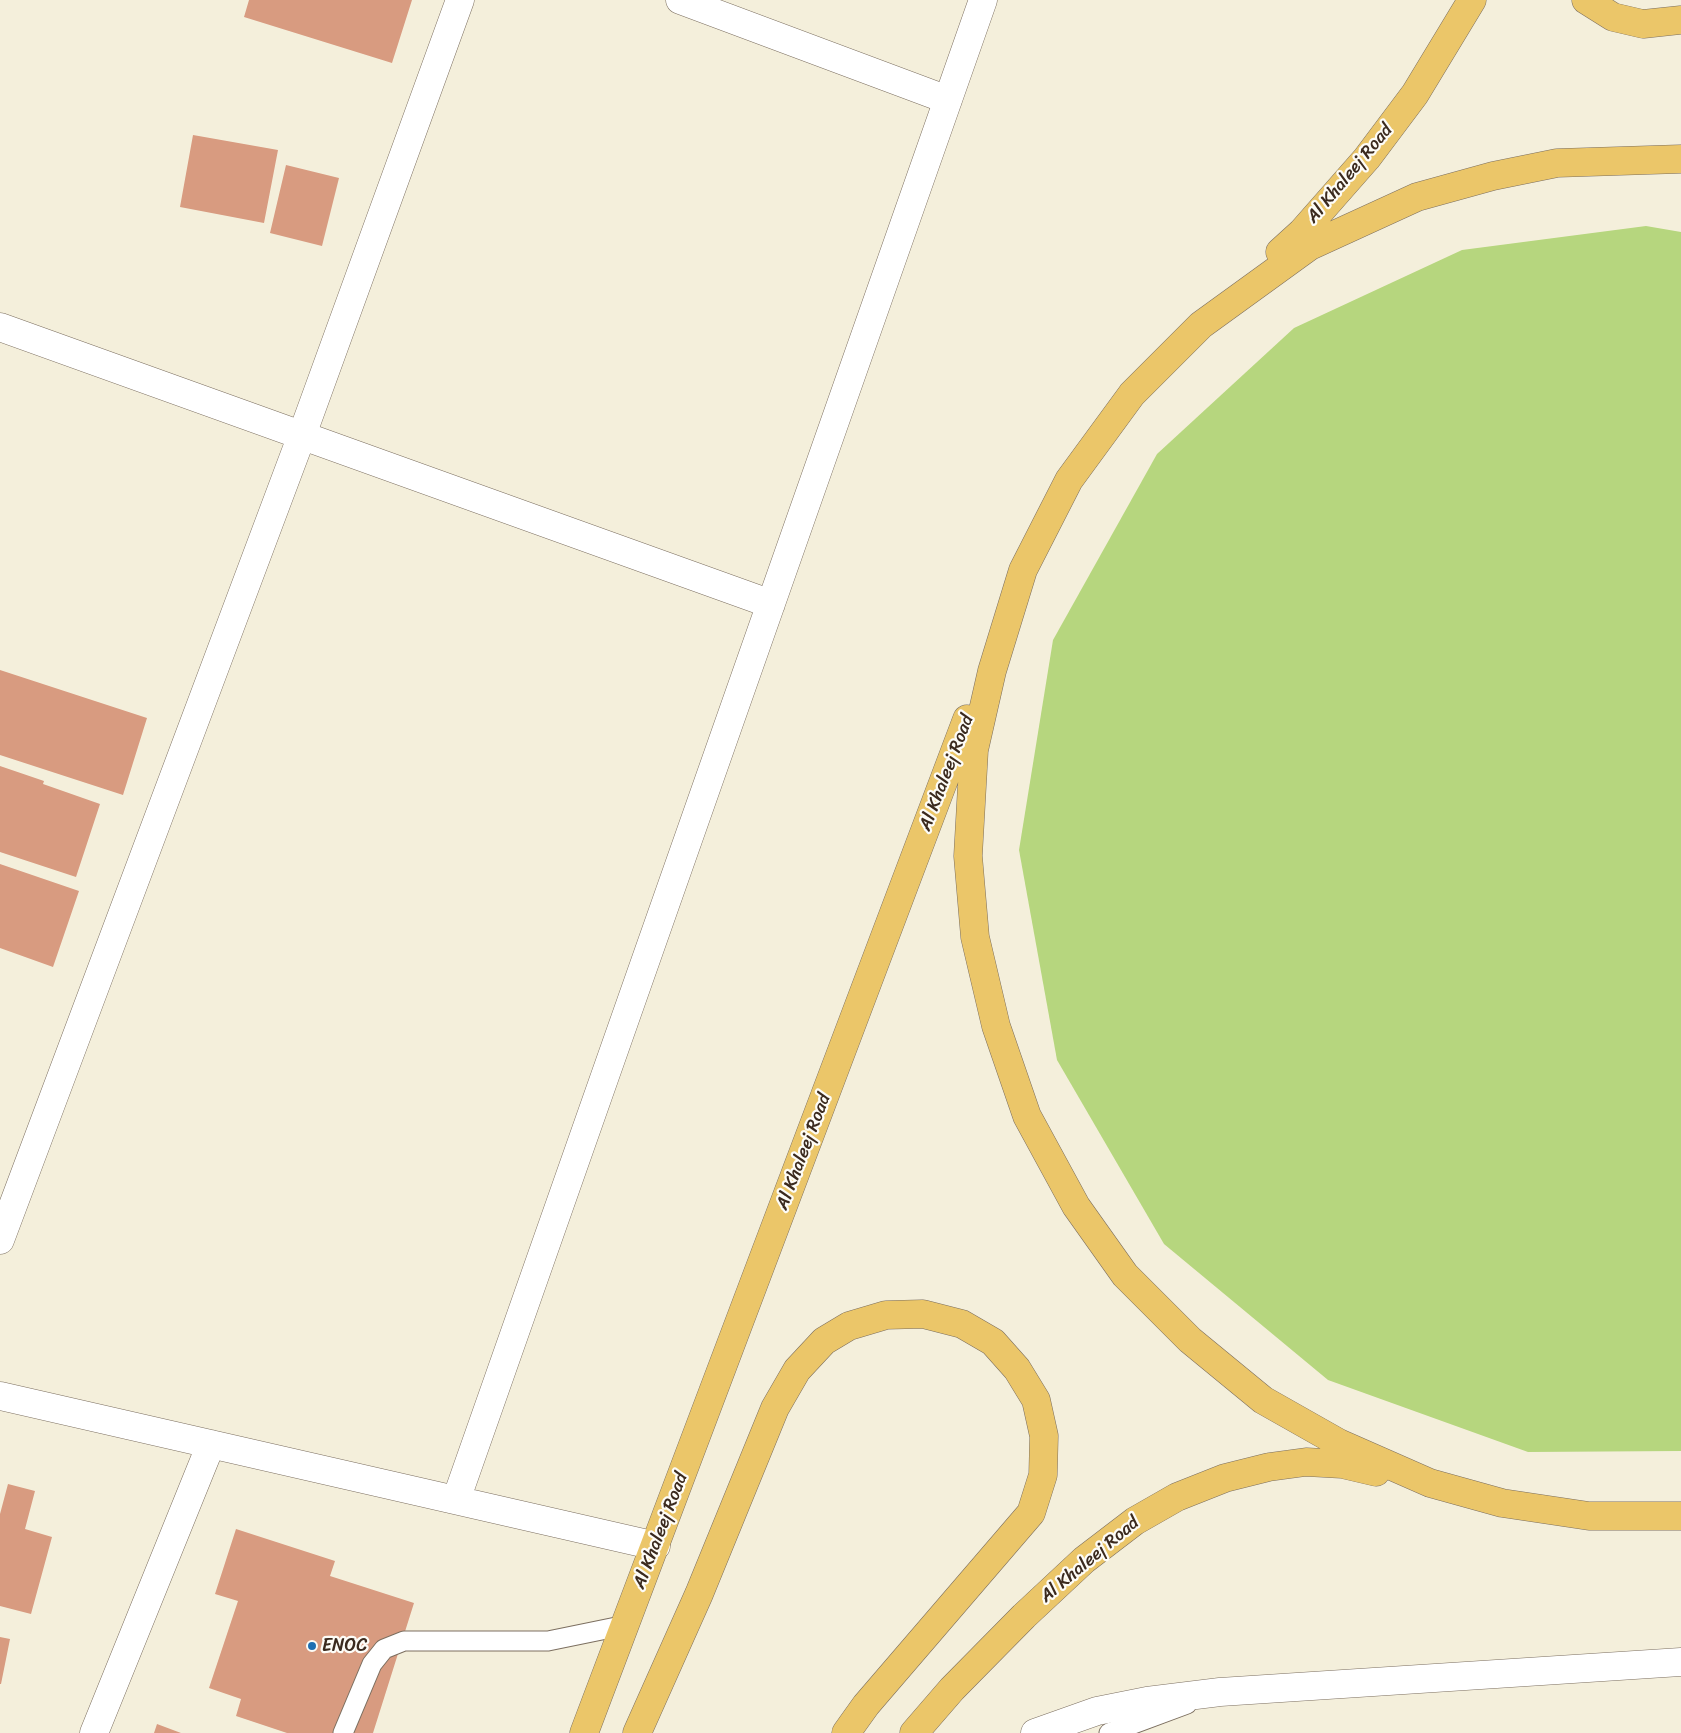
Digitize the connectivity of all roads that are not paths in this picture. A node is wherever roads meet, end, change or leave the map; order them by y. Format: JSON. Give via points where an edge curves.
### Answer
{"nodes":[{"id":1,"x":460,"y":0,"type":"edge"},
{"id":2,"x":680,"y":0,"type":"edge"},
{"id":3,"x":983,"y":0,"type":"edge"},
{"id":4,"x":1472,"y":0,"type":"edge"},
{"id":5,"x":1586,"y":0,"type":"edge"},
{"id":6,"x":1681,"y":20,"type":"edge"},
{"id":7,"x":948,"y":100,"type":"junction"},
{"id":8,"x":1681,"y":159,"type":"edge"},
{"id":9,"x":1201,"y":325,"type":"junction"},
{"id":10,"x":0,"y":326,"type":"edge"},
{"id":11,"x":302,"y":435,"type":"junction"},
{"id":12,"x":1023,"y":570,"type":"junction"},
{"id":13,"x":771,"y":604,"type":"junction"},
{"id":14,"x":0,"y":1240,"type":"edge"},
{"id":15,"x":0,"y":1396,"type":"edge"},
{"id":16,"x":211,"y":1444,"type":"junction"},
{"id":17,"x":1430,"y":1483,"type":"junction"},
{"id":18,"x":456,"y":1500,"type":"junction"},
{"id":19,"x":1681,"y":1517,"type":"edge"},
{"id":20,"x":656,"y":1546,"type":"junction"},
{"id":21,"x":626,"y":1625,"type":"junction"},
{"id":22,"x":1681,"y":1662,"type":"edge"},
{"id":23,"x":1220,"y":1692,"type":"junction"},
{"id":24,"x":94,"y":1733,"type":"edge"},
{"id":25,"x":343,"y":1733,"type":"edge"},
{"id":26,"x":584,"y":1733,"type":"edge"},
{"id":27,"x":637,"y":1733,"type":"edge"},
{"id":28,"x":846,"y":1733,"type":"edge"},
{"id":29,"x":914,"y":1733,"type":"edge"},
{"id":30,"x":1035,"y":1733,"type":"edge"},
{"id":31,"x":1109,"y":1733,"type":"edge"}],
"edges":[{"from":1,"to":11,"type":"street"},
{"from":2,"to":7,"type":"street"},
{"from":3,"to":7,"type":"street"},
{"from":4,"to":9,"type":"main road","name":"Al Khaleej Road","via":[[1415,94],[1367,158],[1302,232]]},
{"from":5,"to":6,"type":"main road","via":[[1613,17],[1643,24]]},
{"from":7,"to":13,"type":"street"},
{"from":8,"to":9,"type":"main road","via":[[1557,163],[1493,176],[1418,197],[1310,246]]},
{"from":9,"to":12,"type":"main road","via":[[1132,394],[1069,480]]},
{"from":10,"to":11,"type":"street"},
{"from":11,"to":13,"type":"street"},
{"from":11,"to":14,"type":"street"},
{"from":12,"to":17,"type":"main road","via":[[992,670],[974,750],[968,856],[975,937],[996,1026],[1027,1116],[1076,1206],[1125,1275],[1190,1340],[1263,1400],[1339,1443]]},
{"from":12,"to":20,"type":"main road","name":"Al Khaleej Road"},
{"from":13,"to":18,"type":"street"},
{"from":15,"to":16,"type":"street"},
{"from":16,"to":18,"type":"street"},
{"from":16,"to":24,"type":"street"},
{"from":17,"to":19,"type":"main road","via":[[1502,1503],[1589,1516]]},
{"from":17,"to":29,"type":"main road","name":"Al Khaleej Road","via":[[1342,1464],[1306,1462],[1225,1478],[1176,1497],[1135,1521],[1084,1560],[952,1689]]},
{"from":18,"to":20,"type":"street"},
{"from":20,"to":21,"type":"main road","name":"Al Khaleej Road"},
{"from":21,"to":25,"type":"lane","via":[[548,1641],[404,1641],[384,1649],[372,1664]]},
{"from":21,"to":26,"type":"main road","name":"Al Khaleej Road"},
{"from":22,"to":23,"type":"street"},
{"from":23,"to":30,"type":"street","via":[[1097,1711]]},
{"from":23,"to":31,"type":"lane"},
{"from":27,"to":28,"type":"main road","via":[[699,1594],[775,1408],[797,1370],[824,1341],[849,1326],[886,1315],[924,1314],[962,1324],[985,1337],[1017,1369],[1036,1400],[1044,1436],[1043,1475],[1031,1513],[866,1705]]}]}
